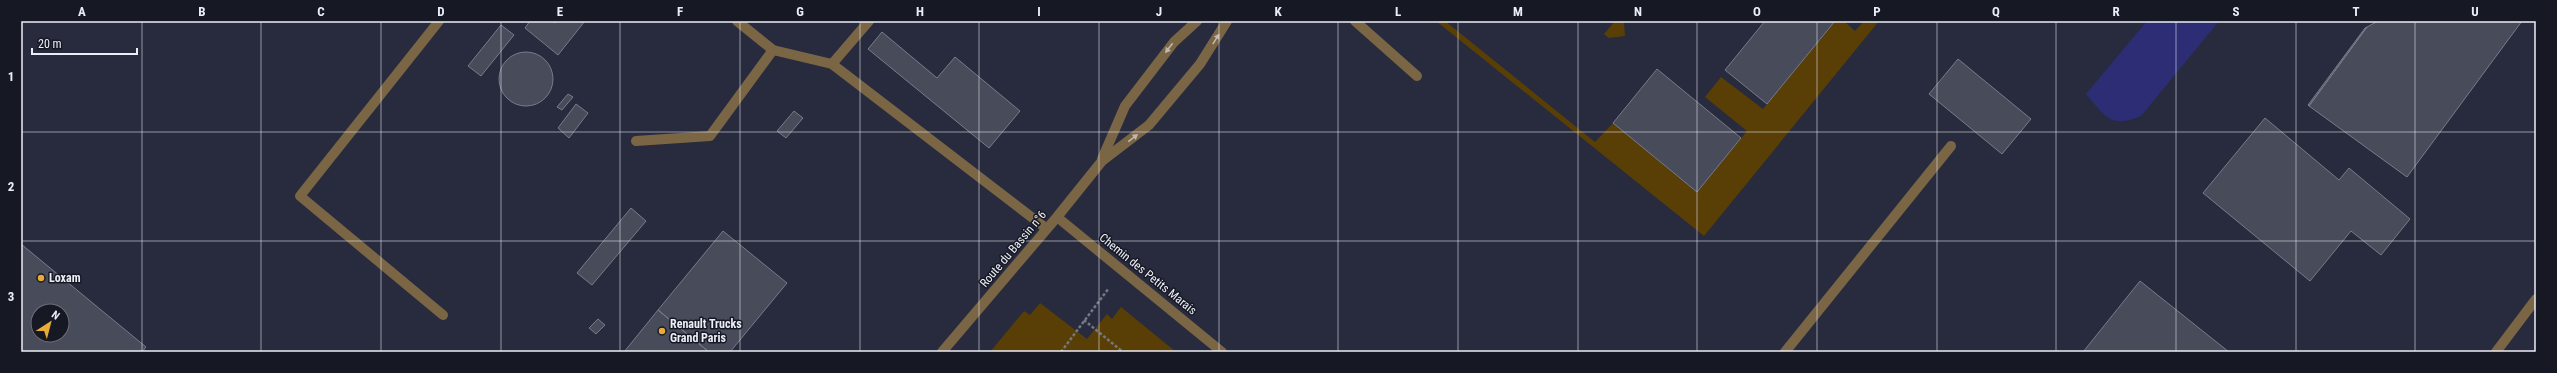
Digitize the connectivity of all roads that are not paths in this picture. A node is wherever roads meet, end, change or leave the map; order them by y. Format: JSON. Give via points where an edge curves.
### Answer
{"nodes":[{"id":1,"x":439,"y":21,"type":"edge"},
{"id":2,"x":737,"y":21,"type":"edge"},
{"id":3,"x":869,"y":21,"type":"edge"},
{"id":4,"x":1197,"y":21,"type":"edge"},
{"id":5,"x":1227,"y":21,"type":"edge"},
{"id":6,"x":1355,"y":21,"type":"edge"},
{"id":7,"x":773,"y":50,"type":"junction"},
{"id":8,"x":832,"y":64,"type":"junction"},
{"id":9,"x":1417,"y":76,"type":"dead end"},
{"id":10,"x":636,"y":141,"type":"dead end"},
{"id":11,"x":1951,"y":146,"type":"dead end"},
{"id":12,"x":1102,"y":161,"type":"junction"},
{"id":13,"x":1057,"y":217,"type":"junction"},
{"id":14,"x":1047,"y":229,"type":"junction"},
{"id":15,"x":2536,"y":299,"type":"edge"},
{"id":16,"x":2533,"y":308,"type":"edge"},
{"id":17,"x":443,"y":315,"type":"dead end"},
{"id":18,"x":942,"y":352,"type":"edge"},
{"id":19,"x":1222,"y":352,"type":"edge"},
{"id":20,"x":1785,"y":352,"type":"edge"},
{"id":21,"x":2496,"y":352,"type":"edge"}],
"edges":[{"from":1,"to":17,"type":"street","via":[[300,196]]},
{"from":2,"to":7,"type":"street"},
{"from":3,"to":8,"type":"street"},
{"from":4,"to":12,"type":"street","name":"Route du Bassin n°6","one_way":true,"via":[[1174,42],[1125,106]]},
{"from":12,"to":5,"type":"street","name":"Route du Bassin n°6","one_way":true,"via":[[1149,125],[1200,64]]},
{"from":6,"to":9,"type":"street"},
{"from":7,"to":8,"type":"street"},
{"from":7,"to":10,"type":"street","via":[[710,136]]},
{"from":8,"to":14,"type":"street"},
{"from":11,"to":20,"type":"street"},
{"from":12,"to":13,"type":"street","name":"Route du Bassin n°6"},
{"from":13,"to":14,"type":"street","name":"Route du Bassin n°6"},
{"from":13,"to":19,"type":"street","name":"Chemin des Petits Marais"},
{"from":14,"to":18,"type":"street","name":"Route du Bassin n°6"},
{"from":15,"to":16,"type":"street"},
{"from":16,"to":21,"type":"street"}]}
